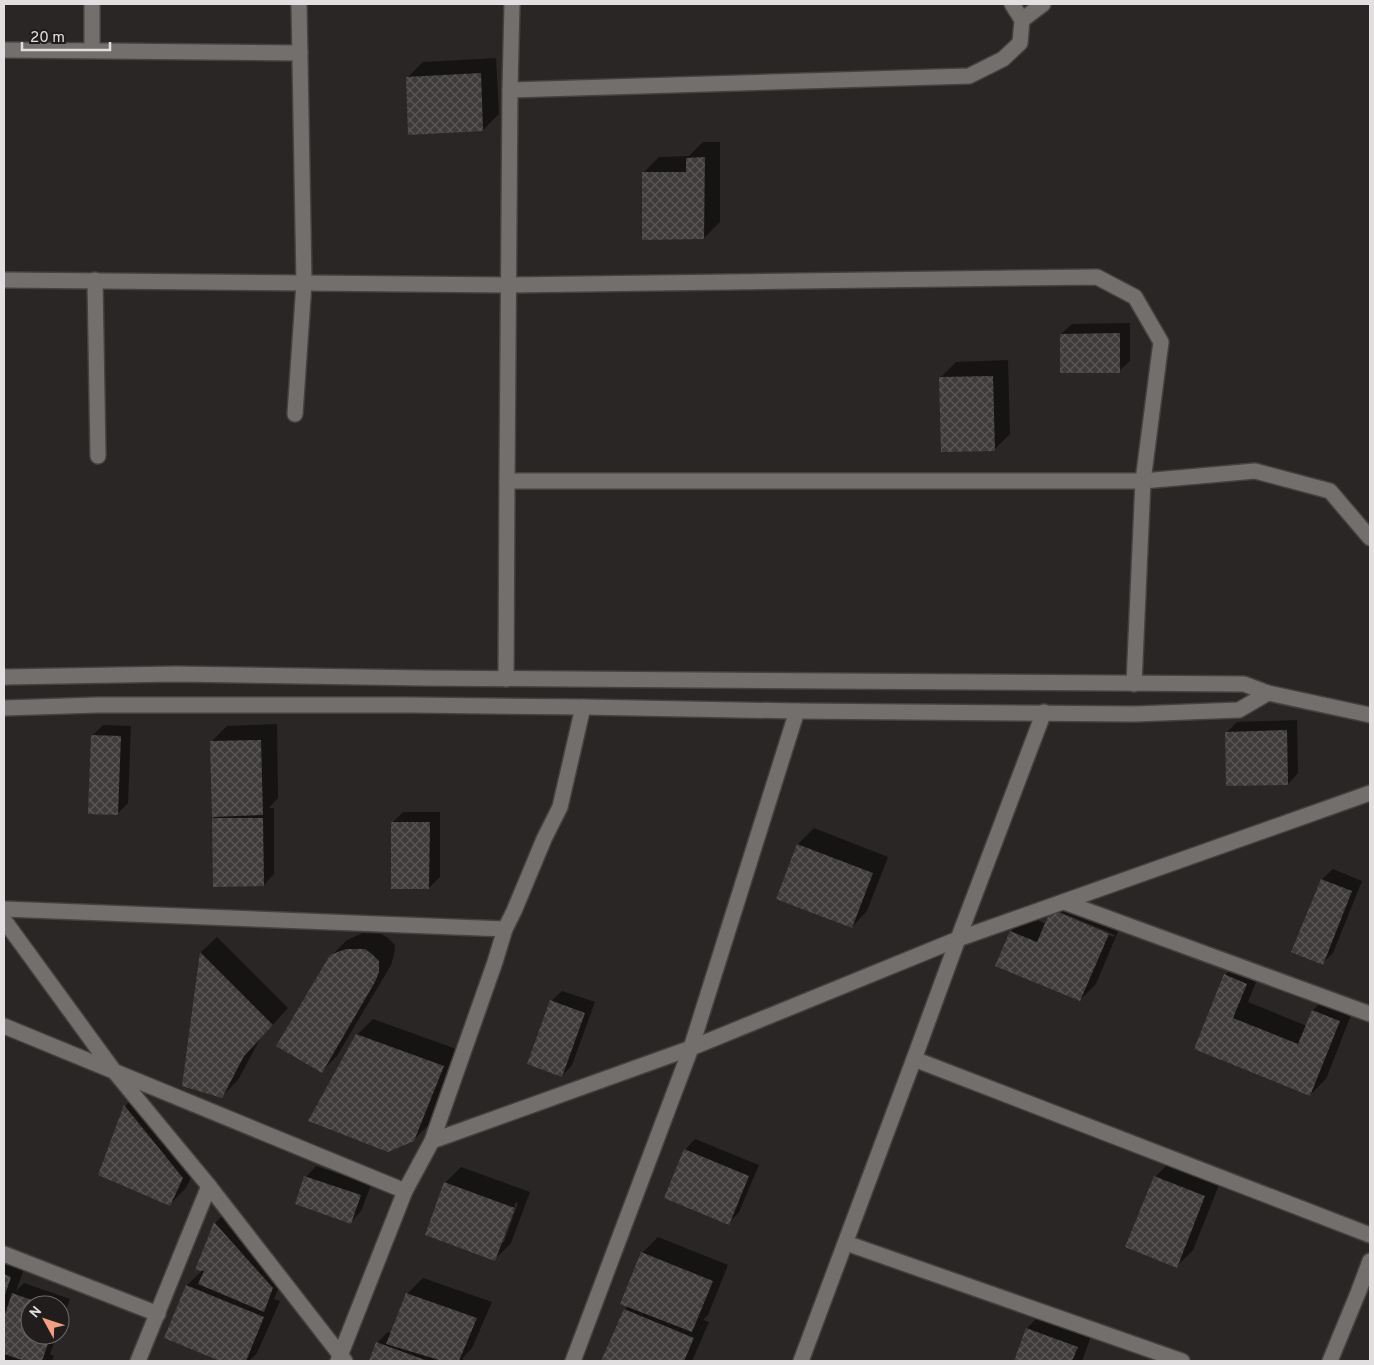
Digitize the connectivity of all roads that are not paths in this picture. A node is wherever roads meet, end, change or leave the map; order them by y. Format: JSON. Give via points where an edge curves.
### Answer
{"nodes":[{"id":1,"x":92,"y":4,"type":"edge"},
{"id":2,"x":299,"y":4,"type":"edge"},
{"id":3,"x":512,"y":4,"type":"edge"},
{"id":4,"x":1012,"y":4,"type":"edge"},
{"id":5,"x":1043,"y":4,"type":"edge"},
{"id":6,"x":1022,"y":20,"type":"junction"},
{"id":7,"x":4,"y":50,"type":"edge"},
{"id":8,"x":92,"y":50,"type":"junction"},
{"id":9,"x":300,"y":53,"type":"junction"},
{"id":10,"x":510,"y":90,"type":"junction"},
{"id":11,"x":4,"y":280,"type":"edge"},
{"id":12,"x":95,"y":280,"type":"junction"},
{"id":13,"x":304,"y":283,"type":"junction"},
{"id":14,"x":509,"y":285,"type":"junction"},
{"id":15,"x":295,"y":414,"type":"dead end"},
{"id":16,"x":98,"y":456,"type":"dead end"},
{"id":17,"x":507,"y":481,"type":"junction"},
{"id":18,"x":1143,"y":481,"type":"junction"},
{"id":19,"x":1370,"y":538,"type":"edge"},
{"id":20,"x":4,"y":677,"type":"edge"},
{"id":21,"x":506,"y":679,"type":"junction"},
{"id":22,"x":1134,"y":684,"type":"junction"},
{"id":23,"x":1268,"y":693,"type":"junction"},
{"id":24,"x":583,"y":707,"type":"junction"},
{"id":25,"x":4,"y":708,"type":"edge"},
{"id":26,"x":796,"y":711,"type":"junction"},
{"id":27,"x":1044,"y":712,"type":"junction"},
{"id":28,"x":1370,"y":715,"type":"edge"},
{"id":29,"x":1370,"y":793,"type":"edge"},
{"id":30,"x":1064,"y":902,"type":"junction"},
{"id":31,"x":4,"y":909,"type":"edge"},
{"id":32,"x":4,"y":920,"type":"edge"},
{"id":33,"x":505,"y":929,"type":"junction"},
{"id":34,"x":958,"y":939,"type":"junction"},
{"id":35,"x":1370,"y":1014,"type":"edge"},
{"id":36,"x":4,"y":1026,"type":"edge"},
{"id":37,"x":691,"y":1048,"type":"junction"},
{"id":38,"x":914,"y":1059,"type":"junction"},
{"id":39,"x":114,"y":1071,"type":"junction"},
{"id":40,"x":432,"y":1141,"type":"junction"},
{"id":41,"x":209,"y":1186,"type":"junction"},
{"id":42,"x":405,"y":1191,"type":"junction"},
{"id":43,"x":1370,"y":1235,"type":"edge"},
{"id":44,"x":846,"y":1243,"type":"junction"},
{"id":45,"x":4,"y":1254,"type":"edge"},
{"id":46,"x":1370,"y":1261,"type":"edge"},
{"id":47,"x":1364,"y":1295,"type":"edge"},
{"id":48,"x":158,"y":1314,"type":"junction"},
{"id":49,"x":341,"y":1359,"type":"edge"},
{"id":50,"x":138,"y":1361,"type":"edge"},
{"id":51,"x":573,"y":1361,"type":"edge"},
{"id":52,"x":801,"y":1361,"type":"edge"},
{"id":53,"x":1182,"y":1361,"type":"edge"},
{"id":54,"x":1330,"y":1361,"type":"edge"}],
"edges":[{"from":1,"to":8,"type":"street"},
{"from":2,"to":9,"type":"street"},
{"from":3,"to":10,"type":"street"},
{"from":4,"to":6,"type":"street"},
{"from":5,"to":6,"type":"street"},
{"from":6,"to":10,"type":"street","via":[[1020,43],[1003,59],[969,76]]},
{"from":7,"to":8,"type":"street"},
{"from":8,"to":9,"type":"street"},
{"from":9,"to":13,"type":"street"},
{"from":10,"to":14,"type":"street"},
{"from":11,"to":12,"type":"street"},
{"from":12,"to":13,"type":"street"},
{"from":12,"to":16,"type":"street"},
{"from":13,"to":14,"type":"street"},
{"from":13,"to":15,"type":"street"},
{"from":14,"to":17,"type":"street"},
{"from":14,"to":18,"type":"street","via":[[1097,276],[1134,297],[1161,342]]},
{"from":17,"to":18,"type":"street"},
{"from":17,"to":21,"type":"street"},
{"from":18,"to":19,"type":"street","via":[[1255,471],[1330,491]]},
{"from":18,"to":22,"type":"street"},
{"from":20,"to":21,"type":"street","via":[[176,674]]},
{"from":21,"to":22,"type":"street"},
{"from":22,"to":23,"type":"street","via":[[1244,684]]},
{"from":23,"to":27,"type":"street","via":[[1239,710],[1135,714]]},
{"from":23,"to":28,"type":"street"},
{"from":24,"to":25,"type":"street","via":[[97,705]]},
{"from":24,"to":26,"type":"street"},
{"from":24,"to":33,"type":"street","via":[[560,807]]},
{"from":26,"to":27,"type":"street"},
{"from":26,"to":37,"type":"street"},
{"from":27,"to":34,"type":"street"},
{"from":29,"to":30,"type":"street"},
{"from":30,"to":34,"type":"street"},
{"from":30,"to":35,"type":"street"},
{"from":31,"to":33,"type":"street"},
{"from":32,"to":39,"type":"street"},
{"from":33,"to":40,"type":"street"},
{"from":34,"to":37,"type":"street"},
{"from":34,"to":38,"type":"street"},
{"from":36,"to":39,"type":"street"},
{"from":37,"to":40,"type":"street"},
{"from":37,"to":51,"type":"street"},
{"from":38,"to":43,"type":"street"},
{"from":38,"to":44,"type":"street"},
{"from":39,"to":41,"type":"street"},
{"from":39,"to":42,"type":"street"},
{"from":40,"to":42,"type":"street"},
{"from":41,"to":48,"type":"street"},
{"from":41,"to":49,"type":"street"},
{"from":42,"to":49,"type":"street"},
{"from":44,"to":52,"type":"street"},
{"from":44,"to":53,"type":"street"},
{"from":45,"to":48,"type":"street"},
{"from":46,"to":47,"type":"street"},
{"from":47,"to":54,"type":"street"},
{"from":48,"to":50,"type":"street"}]}
